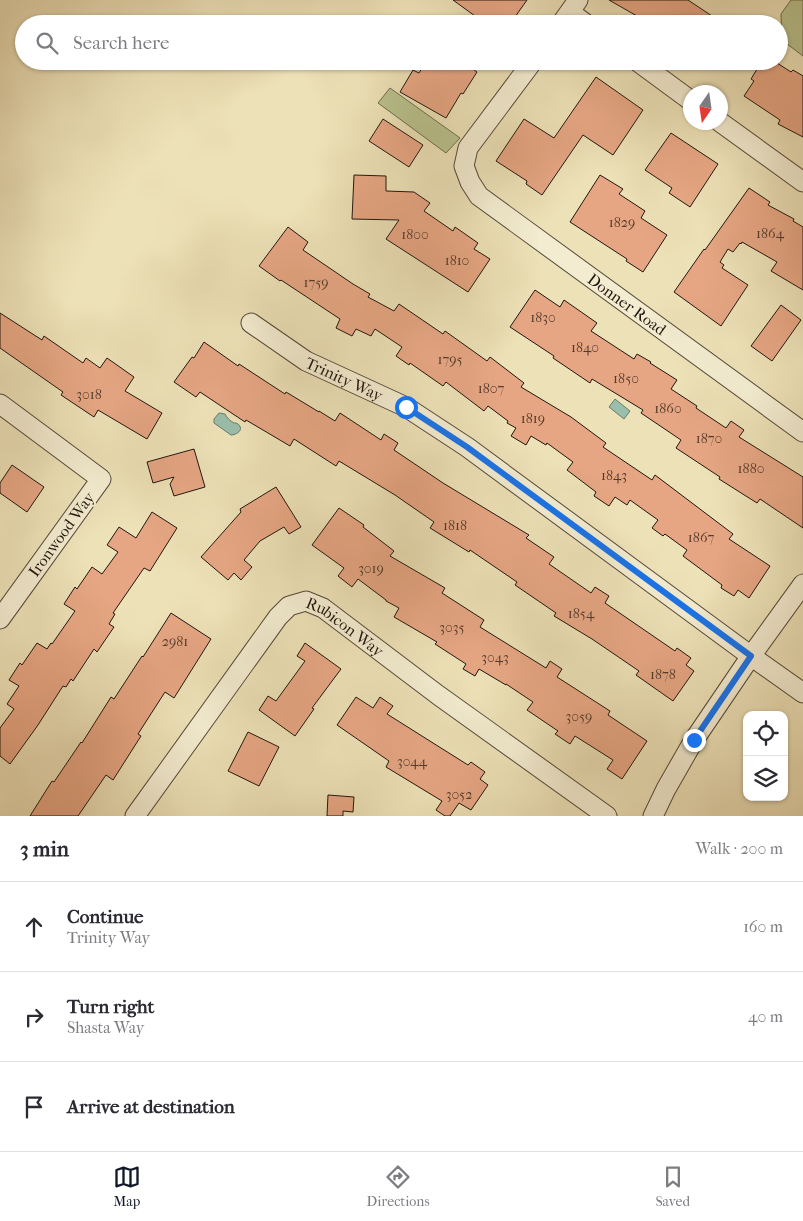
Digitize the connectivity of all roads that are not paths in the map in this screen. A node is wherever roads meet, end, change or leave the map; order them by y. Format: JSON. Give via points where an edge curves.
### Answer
{"nodes":[{"id":1,"x":526,"y":70,"type":"edge"},
{"id":2,"x":649,"y":70,"type":"edge"},
{"id":3,"x":683,"y":95,"type":"edge"},
{"id":4,"x":728,"y":128,"type":"edge"},
{"id":5,"x":803,"y":182,"type":"edge"},
{"id":6,"x":251,"y":323,"type":"dead end"},
{"id":7,"x":0,"y":404,"type":"edge"},
{"id":8,"x":803,"y":432,"type":"edge"},
{"id":9,"x":803,"y":584,"type":"edge"},
{"id":10,"x":0,"y":619,"type":"edge"},
{"id":11,"x":751,"y":656,"type":"junction"},
{"id":12,"x":803,"y":693,"type":"edge"},
{"id":13,"x":135,"y":816,"type":"edge"},
{"id":14,"x":607,"y":816,"type":"edge"},
{"id":15,"x":653,"y":816,"type":"edge"}],
"edges":[{"from":1,"to":8,"type":"street","name":"Donner Road","via":[[468,148],[464,166],[478,196]]},
{"from":2,"to":3,"type":"street"},
{"from":4,"to":5,"type":"street"},
{"from":6,"to":11,"type":"street","name":"Trinity Way","via":[[306,361],[406,407],[467,447]]},
{"from":7,"to":10,"type":"street","name":"Ironwood Way","via":[[101,479]]},
{"from":9,"to":11,"type":"street"},
{"from":11,"to":12,"type":"street","name":"Trinity Way"},
{"from":11,"to":15,"type":"street","via":[[694,740]]},
{"from":13,"to":14,"type":"street","name":"Rubicon Way","via":[[278,617],[289,606],[306,601],[323,608]]}]}
